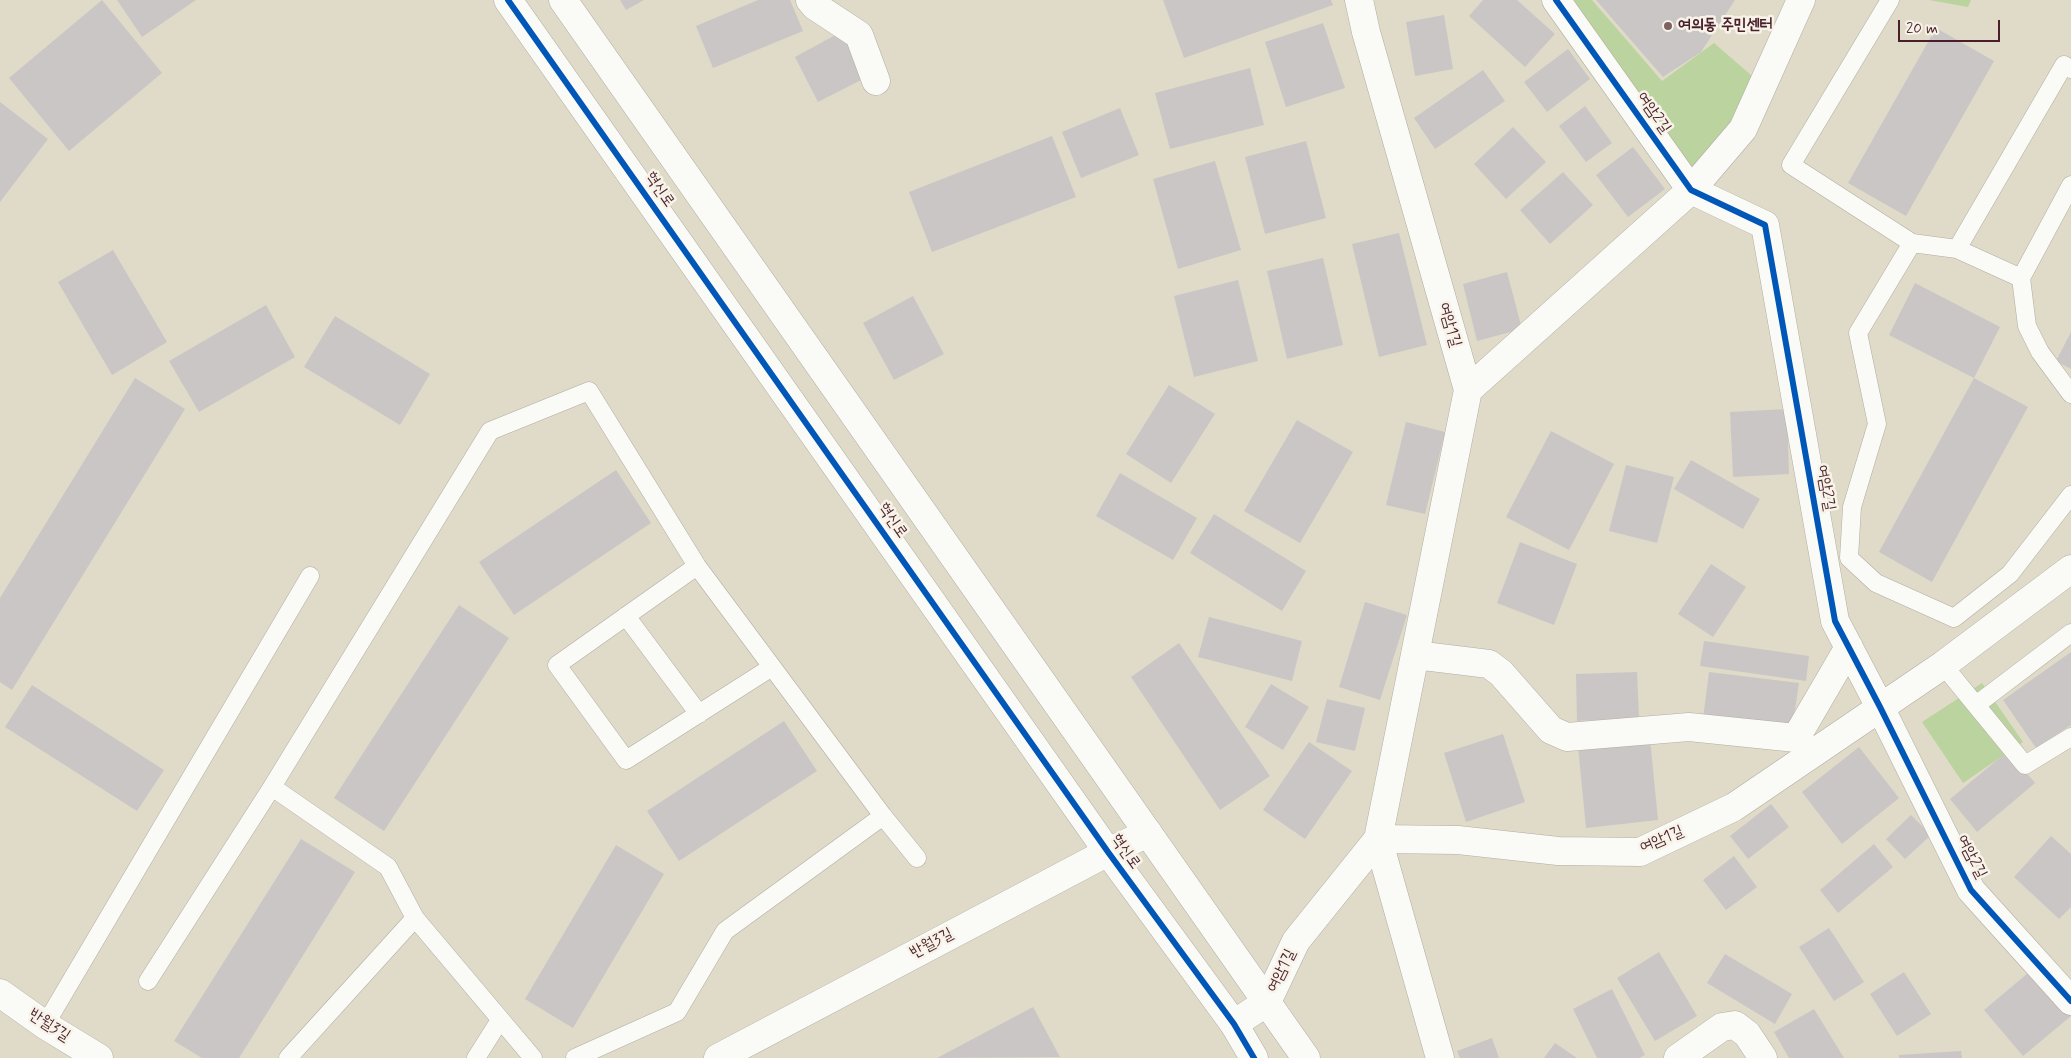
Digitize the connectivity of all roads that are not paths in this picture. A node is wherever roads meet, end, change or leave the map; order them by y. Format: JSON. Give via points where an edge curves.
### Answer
{"nodes":[{"id":1,"x":508,"y":0,"type":"edge"},
{"id":2,"x":563,"y":0,"type":"edge"},
{"id":3,"x":810,"y":0,"type":"edge"},
{"id":4,"x":1359,"y":0,"type":"edge"},
{"id":5,"x":1556,"y":0,"type":"edge"},
{"id":6,"x":1802,"y":0,"type":"edge"},
{"id":7,"x":1890,"y":0,"type":"edge"},
{"id":8,"x":2071,"y":69,"type":"edge"},
{"id":9,"x":876,"y":81,"type":"dead end"},
{"id":10,"x":2071,"y":184,"type":"edge"},
{"id":11,"x":1691,"y":190,"type":"junction"},
{"id":12,"x":1912,"y":243,"type":"junction"},
{"id":13,"x":1957,"y":248,"type":"junction"},
{"id":14,"x":2021,"y":278,"type":"junction"},
{"id":15,"x":1468,"y":390,"type":"junction"},
{"id":16,"x":2071,"y":394,"type":"edge"},
{"id":17,"x":2071,"y":495,"type":"edge"},
{"id":18,"x":697,"y":566,"type":"junction"},
{"id":19,"x":2071,"y":569,"type":"edge"},
{"id":20,"x":310,"y":576,"type":"dead end"},
{"id":21,"x":626,"y":616,"type":"junction"},
{"id":22,"x":2071,"y":633,"type":"edge"},
{"id":23,"x":1849,"y":647,"type":"junction"},
{"id":24,"x":1415,"y":655,"type":"junction"},
{"id":25,"x":1943,"y":664,"type":"junction"},
{"id":26,"x":772,"y":667,"type":"junction"},
{"id":27,"x":1976,"y":705,"type":"junction"},
{"id":28,"x":1880,"y":707,"type":"junction"},
{"id":29,"x":699,"y":714,"type":"junction"},
{"id":30,"x":2071,"y":737,"type":"edge"},
{"id":31,"x":272,"y":787,"type":"junction"},
{"id":32,"x":883,"y":816,"type":"junction"},
{"id":33,"x":1148,"y":833,"type":"junction"},
{"id":34,"x":1378,"y":839,"type":"junction"},
{"id":35,"x":1108,"y":852,"type":"junction"},
{"id":36,"x":917,"y":858,"type":"dead end"},
{"id":37,"x":415,"y":918,"type":"junction"},
{"id":38,"x":148,"y":981,"type":"dead end"},
{"id":39,"x":0,"y":993,"type":"edge"},
{"id":40,"x":2071,"y":1001,"type":"edge"},
{"id":41,"x":1267,"y":1002,"type":"junction"},
{"id":42,"x":500,"y":1020,"type":"junction"},
{"id":43,"x":1234,"y":1024,"type":"junction"},
{"id":44,"x":45,"y":1025,"type":"junction"},
{"id":45,"x":99,"y":1058,"type":"edge"},
{"id":46,"x":288,"y":1058,"type":"edge"},
{"id":47,"x":476,"y":1058,"type":"edge"},
{"id":48,"x":533,"y":1058,"type":"edge"},
{"id":49,"x":575,"y":1058,"type":"edge"},
{"id":50,"x":718,"y":1058,"type":"edge"},
{"id":51,"x":1254,"y":1058,"type":"edge"},
{"id":52,"x":1306,"y":1058,"type":"edge"},
{"id":53,"x":1440,"y":1058,"type":"edge"},
{"id":54,"x":1678,"y":1058,"type":"edge"},
{"id":55,"x":1763,"y":1058,"type":"edge"}],
"edges":[{"from":1,"to":35,"type":"street","name":"혁신로"},
{"from":2,"to":33,"type":"street","name":"혁신로"},
{"from":3,"to":9,"type":"street","via":[[859,35]]},
{"from":4,"to":15,"type":"street","name":"여암1길"},
{"from":5,"to":11,"type":"street","name":"여암2길"},
{"from":6,"to":11,"type":"street","via":[[1743,129]]},
{"from":7,"to":12,"type":"lane","via":[[1791,164]]},
{"from":8,"to":13,"type":"lane","via":[[2064,65]]},
{"from":10,"to":14,"type":"lane"},
{"from":11,"to":15,"type":"street"},
{"from":11,"to":23,"type":"street","name":"여암2길","via":[[1764,225],[1835,621]]},
{"from":12,"to":13,"type":"lane"},
{"from":12,"to":17,"type":"lane","via":[[1858,333],[1877,424],[1852,507],[1849,558],[1876,583],[1954,618],[2010,574]]},
{"from":13,"to":14,"type":"lane"},
{"from":14,"to":16,"type":"lane","via":[[2027,326],[2040,352]]},
{"from":15,"to":24,"type":"street","name":"여암1길"},
{"from":18,"to":21,"type":"lane"},
{"from":18,"to":26,"type":"lane"},
{"from":18,"to":31,"type":"lane","via":[[589,392],[490,431]]},
{"from":19,"to":25,"type":"street","name":"여암1길"},
{"from":20,"to":44,"type":"lane"},
{"from":21,"to":29,"type":"lane"},
{"from":21,"to":29,"type":"lane","via":[[558,665],[626,760]]},
{"from":22,"to":27,"type":"lane"},
{"from":23,"to":24,"type":"street","via":[[1796,738],[1689,726],[1567,737],[1551,730],[1501,672],[1489,664]]},
{"from":23,"to":28,"type":"street","name":"여암2길"},
{"from":24,"to":34,"type":"street","name":"여암1길"},
{"from":25,"to":27,"type":"lane"},
{"from":25,"to":28,"type":"street","name":"여암1길"},
{"from":26,"to":29,"type":"lane"},
{"from":26,"to":32,"type":"lane"},
{"from":27,"to":30,"type":"lane","via":[[2025,765]]},
{"from":28,"to":34,"type":"street","name":"여암1길","via":[[1734,807],[1640,852],[1558,851],[1458,840]]},
{"from":28,"to":40,"type":"street","name":"여암2길","via":[[1971,890]]},
{"from":31,"to":37,"type":"lane","via":[[388,866]]},
{"from":31,"to":38,"type":"lane"},
{"from":32,"to":36,"type":"lane"},
{"from":32,"to":49,"type":"lane","via":[[725,931],[676,1012]]},
{"from":33,"to":35,"type":"street","name":"반월3길"},
{"from":33,"to":41,"type":"street","name":"혁신로"},
{"from":34,"to":41,"type":"street","name":"여암1길","via":[[1296,941]]},
{"from":34,"to":53,"type":"street","name":"여암1길"},
{"from":35,"to":43,"type":"street","name":"혁신로"},
{"from":35,"to":50,"type":"street","name":"반월3길"},
{"from":37,"to":42,"type":"lane"},
{"from":37,"to":46,"type":"lane"},
{"from":39,"to":44,"type":"street","name":"반월3길"},
{"from":41,"to":43,"type":"street","name":"여암1길"},
{"from":41,"to":52,"type":"street","name":"혁신로"},
{"from":42,"to":47,"type":"lane"},
{"from":42,"to":48,"type":"lane"},
{"from":43,"to":51,"type":"street","name":"혁신로"},
{"from":44,"to":45,"type":"street","name":"반월3길"},
{"from":54,"to":55,"type":"street","via":[[1722,1027],[1735,1025],[1747,1034]]}]}
